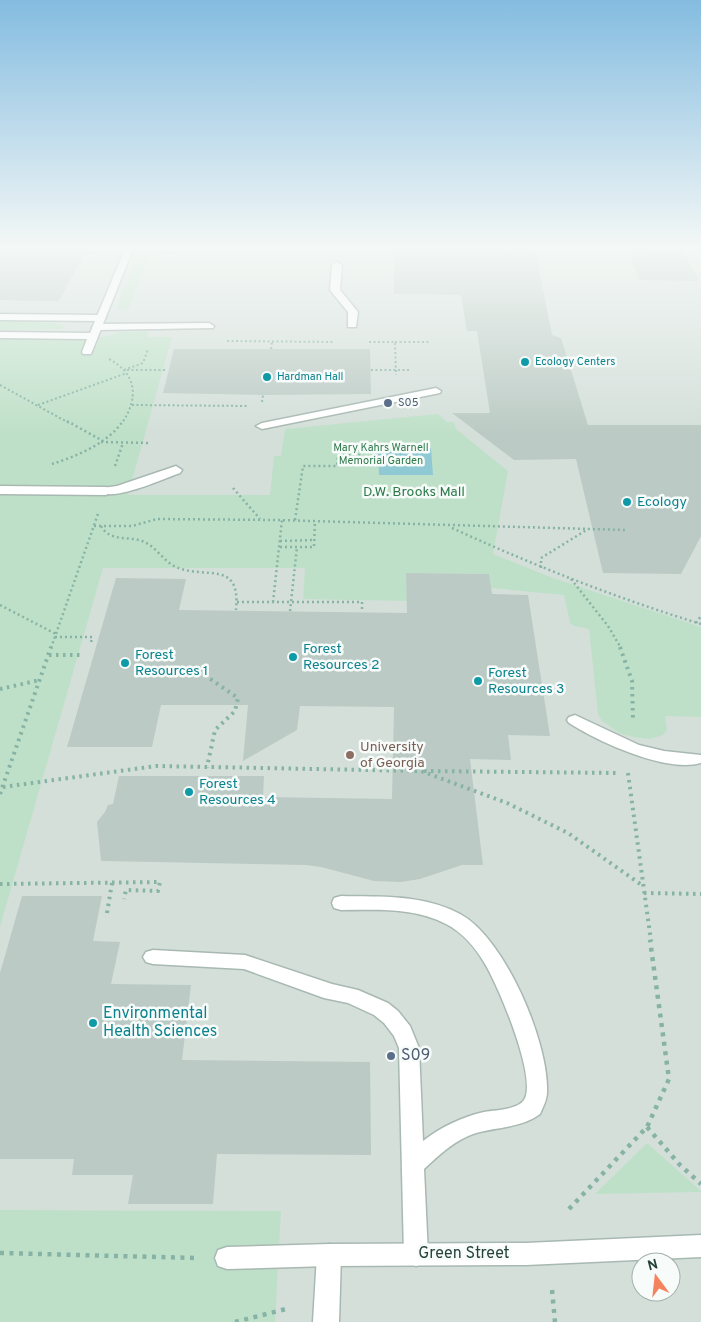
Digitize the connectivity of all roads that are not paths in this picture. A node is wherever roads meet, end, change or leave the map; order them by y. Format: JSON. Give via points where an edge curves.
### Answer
{"nodes":[{"id":1,"x":103,"y":311,"type":"edge"},
{"id":2,"x":352,"y":311,"type":"edge"},
{"id":3,"x":0,"y":317,"type":"edge"},
{"id":4,"x":98,"y":324,"type":"junction"},
{"id":5,"x":352,"y":324,"type":"dead end"},
{"id":6,"x":209,"y":326,"type":"dead end"},
{"id":7,"x":0,"y":335,"type":"edge"},
{"id":8,"x":87,"y":352,"type":"road end"},
{"id":9,"x":436,"y":391,"type":"dead end"},
{"id":10,"x":262,"y":426,"type":"dead end"},
{"id":11,"x":176,"y":470,"type":"dead end"},
{"id":12,"x":0,"y":490,"type":"edge"},
{"id":13,"x":575,"y":720,"type":"dead end"},
{"id":14,"x":700,"y":763,"type":"edge"},
{"id":15,"x":341,"y":903,"type":"dead end"},
{"id":16,"x":154,"y":957,"type":"dead end"},
{"id":17,"x":412,"y":1166,"type":"junction"},
{"id":18,"x":701,"y":1246,"type":"edge"},
{"id":19,"x":329,"y":1255,"type":"junction"},
{"id":20,"x":416,"y":1255,"type":"junction"},
{"id":21,"x":227,"y":1258,"type":"road end"},
{"id":22,"x":326,"y":1322,"type":"edge"}],
"edges":[{"from":1,"to":4,"type":"street"},
{"from":2,"to":5,"type":"street"},
{"from":3,"to":4,"type":"street"},
{"from":4,"to":6,"type":"street"},
{"from":4,"to":7,"type":"street"},
{"from":4,"to":8,"type":"street"},
{"from":9,"to":10,"type":"street"},
{"from":11,"to":12,"type":"street","via":[[119,490]]},
{"from":13,"to":14,"type":"street","via":[[629,748]]},
{"from":15,"to":17,"type":"street","via":[[417,906],[456,921],[476,937],[492,957],[505,979],[524,1027],[537,1084],[532,1107],[517,1116],[486,1120],[456,1132],[432,1147]]},
{"from":16,"to":17,"type":"street","via":[[245,962],[368,1003],[391,1017],[403,1032],[409,1048]]},
{"from":17,"to":20,"type":"street"},
{"from":18,"to":20,"type":"street","name":"Green Street"},
{"from":19,"to":20,"type":"street","name":"Green Street"},
{"from":19,"to":21,"type":"street","name":"Green Street"},
{"from":19,"to":22,"type":"street"}]}
